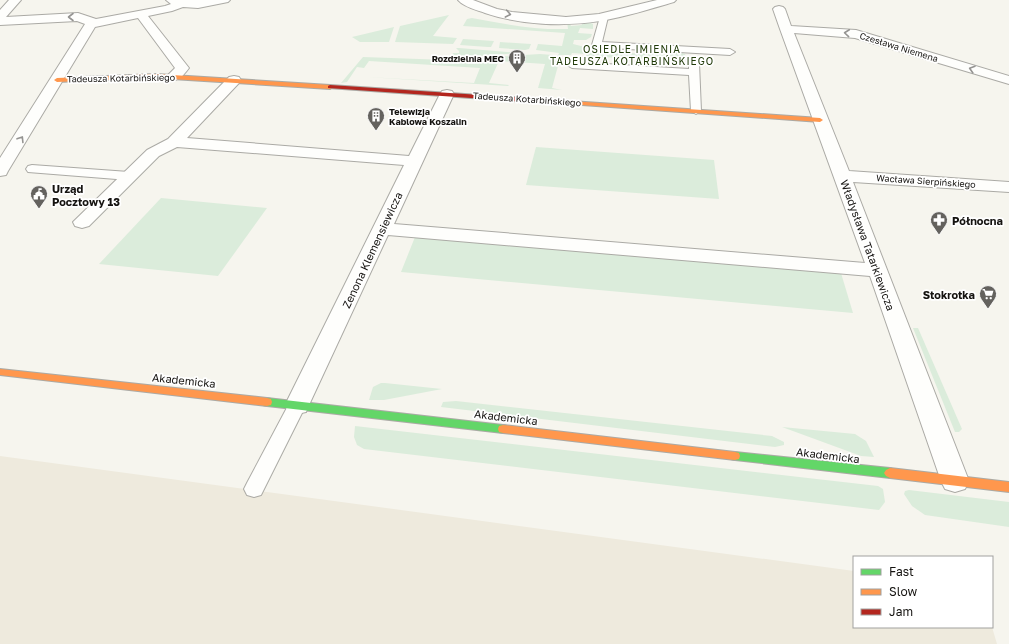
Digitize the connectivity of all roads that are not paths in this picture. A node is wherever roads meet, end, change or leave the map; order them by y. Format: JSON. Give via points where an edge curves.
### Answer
{"nodes":[{"id":1,"x":15,"y":0,"type":"edge"},
{"id":2,"x":224,"y":0,"type":"edge"},
{"id":3,"x":464,"y":0,"type":"edge"},
{"id":4,"x":670,"y":0,"type":"edge"},
{"id":5,"x":177,"y":2,"type":"edge"},
{"id":6,"x":779,"y":9,"type":"dead end"},
{"id":7,"x":141,"y":15,"type":"junction"},
{"id":8,"x":0,"y":17,"type":"edge"},
{"id":9,"x":604,"y":17,"type":"junction"},
{"id":10,"x":0,"y":21,"type":"edge"},
{"id":11,"x":91,"y":24,"type":"junction"},
{"id":12,"x":786,"y":29,"type":"junction"},
{"id":13,"x":694,"y":50,"type":"junction"},
{"id":14,"x":730,"y":52,"type":"dead end"},
{"id":15,"x":572,"y":65,"type":"dead end"},
{"id":16,"x":695,"y":72,"type":"junction"},
{"id":17,"x":173,"y":77,"type":"junction"},
{"id":18,"x":57,"y":80,"type":"junction"},
{"id":19,"x":234,"y":80,"type":"junction"},
{"id":20,"x":1009,"y":80,"type":"edge"},
{"id":21,"x":447,"y":94,"type":"junction"},
{"id":22,"x":696,"y":111,"type":"junction"},
{"id":23,"x":820,"y":120,"type":"junction"},
{"id":24,"x":174,"y":142,"type":"junction"},
{"id":25,"x":414,"y":161,"type":"junction"},
{"id":26,"x":32,"y":169,"type":"dead end"},
{"id":27,"x":0,"y":172,"type":"edge"},
{"id":28,"x":129,"y":176,"type":"junction"},
{"id":29,"x":842,"y":176,"type":"junction"},
{"id":30,"x":1009,"y":187,"type":"edge"},
{"id":31,"x":82,"y":222,"type":"dead end"},
{"id":32,"x":382,"y":229,"type":"junction"},
{"id":33,"x":878,"y":270,"type":"junction"},
{"id":34,"x":0,"y":372,"type":"edge"},
{"id":35,"x":297,"y":405,"type":"junction"},
{"id":36,"x":955,"y":481,"type":"junction"},
{"id":37,"x":1009,"y":487,"type":"edge"},
{"id":38,"x":254,"y":489,"type":"dead end"}],
"edges":[{"from":1,"to":8,"type":"street"},
{"from":2,"to":5,"type":"street"},
{"from":3,"to":9,"type":"street","one_way":true,"via":[[478,7],[527,17]]},
{"from":4,"to":9,"type":"street"},
{"from":5,"to":7,"type":"street","via":[[168,9]]},
{"from":6,"to":12,"type":"street","name":"Władysława Tatarkiewicza"},
{"from":7,"to":11,"type":"street"},
{"from":7,"to":17,"type":"street","via":[[182,68]]},
{"from":9,"to":13,"type":"lane","via":[[597,45]]},
{"from":11,"to":10,"type":"street","one_way":true,"via":[[91,21],[78,17]]},
{"from":11,"to":18,"type":"street"},
{"from":20,"to":12,"type":"street","name":"Czesława Niemena","one_way":true,"via":[[856,34]]},
{"from":12,"to":23,"type":"street","name":"Władysława Tatarkiewicza"},
{"from":13,"to":14,"type":"lane"},
{"from":13,"to":16,"type":"lane"},
{"from":15,"to":16,"type":"lane"},
{"from":16,"to":22,"type":"lane"},
{"from":17,"to":18,"type":"street","name":"Tadeusza Kotarbińskiego"},
{"from":17,"to":19,"type":"street","name":"Tadeusza Kotarbińskiego"},
{"from":27,"to":18,"type":"street","one_way":true},
{"from":19,"to":21,"type":"street","name":"Tadeusza Kotarbińskiego"},
{"from":19,"to":24,"type":"street"},
{"from":21,"to":22,"type":"street","name":"Tadeusza Kotarbińskiego"},
{"from":21,"to":25,"type":"street","name":"Zenona Klemensiewicza"},
{"from":22,"to":23,"type":"street","name":"Tadeusza Kotarbińskiego"},
{"from":23,"to":29,"type":"street","name":"Władysława Tatarkiewicza"},
{"from":24,"to":25,"type":"street"},
{"from":24,"to":28,"type":"street","via":[[153,153]]},
{"from":25,"to":32,"type":"street","name":"Zenona Klemensiewicza"},
{"from":26,"to":28,"type":"lane"},
{"from":28,"to":31,"type":"street"},
{"from":29,"to":30,"type":"street","name":"Wacława Sierpińskiego"},
{"from":29,"to":33,"type":"street","name":"Władysława Tatarkiewicza"},
{"from":32,"to":33,"type":"street"},
{"from":32,"to":35,"type":"street","name":"Zenona Klemensiewicza"},
{"from":33,"to":36,"type":"street","name":"Władysława Tatarkiewicza"},
{"from":34,"to":35,"type":"street","name":"Akademicka"},
{"from":35,"to":36,"type":"street","name":"Akademicka"},
{"from":35,"to":38,"type":"lane"},
{"from":36,"to":37,"type":"street","name":"Akademicka"}]}
